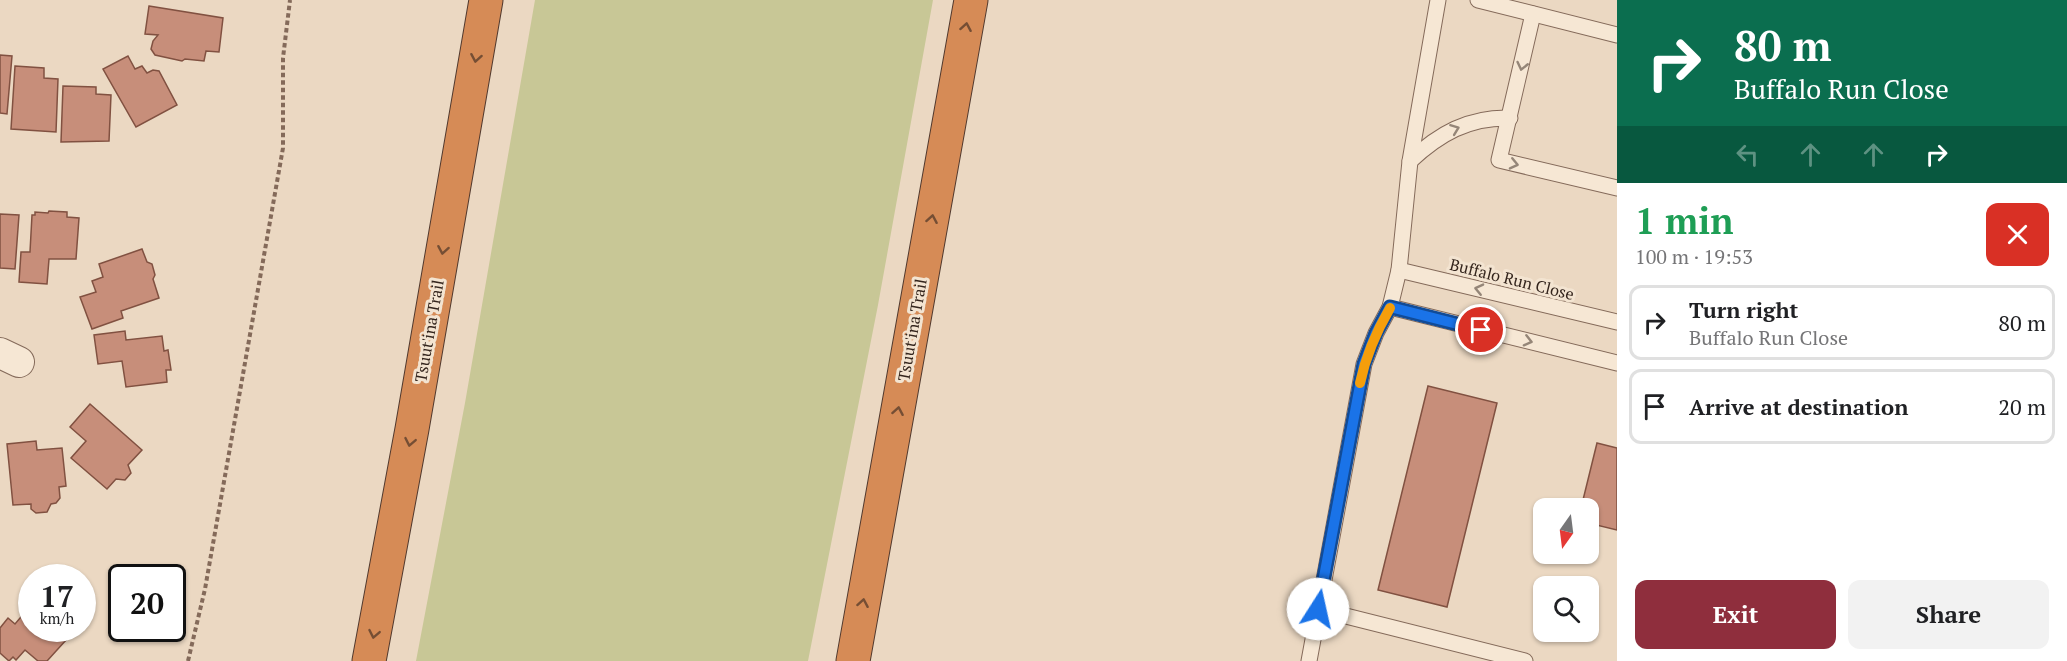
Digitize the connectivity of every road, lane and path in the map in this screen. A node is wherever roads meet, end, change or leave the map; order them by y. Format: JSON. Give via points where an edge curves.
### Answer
{"nodes":[{"id":1,"x":290,"y":0,"type":"edge"},
{"id":2,"x":486,"y":0,"type":"edge"},
{"id":3,"x":970,"y":0,"type":"edge"},
{"id":4,"x":1438,"y":0,"type":"edge"},
{"id":5,"x":1478,"y":0,"type":"edge"},
{"id":6,"x":1533,"y":14,"type":"junction"},
{"id":7,"x":1617,"y":34,"type":"edge"},
{"id":8,"x":1510,"y":118,"type":"junction"},
{"id":9,"x":1410,"y":161,"type":"junction"},
{"id":10,"x":1617,"y":188,"type":"edge"},
{"id":11,"x":1399,"y":270,"type":"junction"},
{"id":12,"x":1390,"y":307,"type":"junction"},
{"id":13,"x":1617,"y":322,"type":"edge"},
{"id":14,"x":1617,"y":363,"type":"edge"},
{"id":15,"x":1318,"y":609,"type":"junction"},
{"id":16,"x":188,"y":661,"type":"edge"},
{"id":17,"x":369,"y":661,"type":"edge"},
{"id":18,"x":853,"y":661,"type":"edge"},
{"id":19,"x":1310,"y":661,"type":"edge"},
{"id":20,"x":1525,"y":661,"type":"edge"}],
"edges":[{"from":1,"to":16,"type":"path","via":[[283,58],[283,148],[206,589]]},
{"from":2,"to":17,"type":"highway","name":"Tsuut'ina Trail","one_way":true},
{"from":18,"to":3,"type":"highway","name":"Tsuut'ina Trail","one_way":true},
{"from":4,"to":9,"type":"lane"},
{"from":5,"to":6,"type":"lane"},
{"from":6,"to":7,"type":"lane"},
{"from":6,"to":8,"type":"lane","one_way":true},
{"from":9,"to":8,"type":"lane","one_way":true,"via":[[1451,129]]},
{"from":8,"to":10,"type":"lane","one_way":true,"via":[[1499,160]]},
{"from":9,"to":11,"type":"lane"},
{"from":11,"to":12,"type":"lane"},
{"from":13,"to":11,"type":"lane","name":"Buffalo Run Close","one_way":true},
{"from":12,"to":14,"type":"lane","one_way":true},
{"from":12,"to":15,"type":"lane","via":[[1364,364]]},
{"from":15,"to":19,"type":"lane"},
{"from":15,"to":20,"type":"lane"}]}
